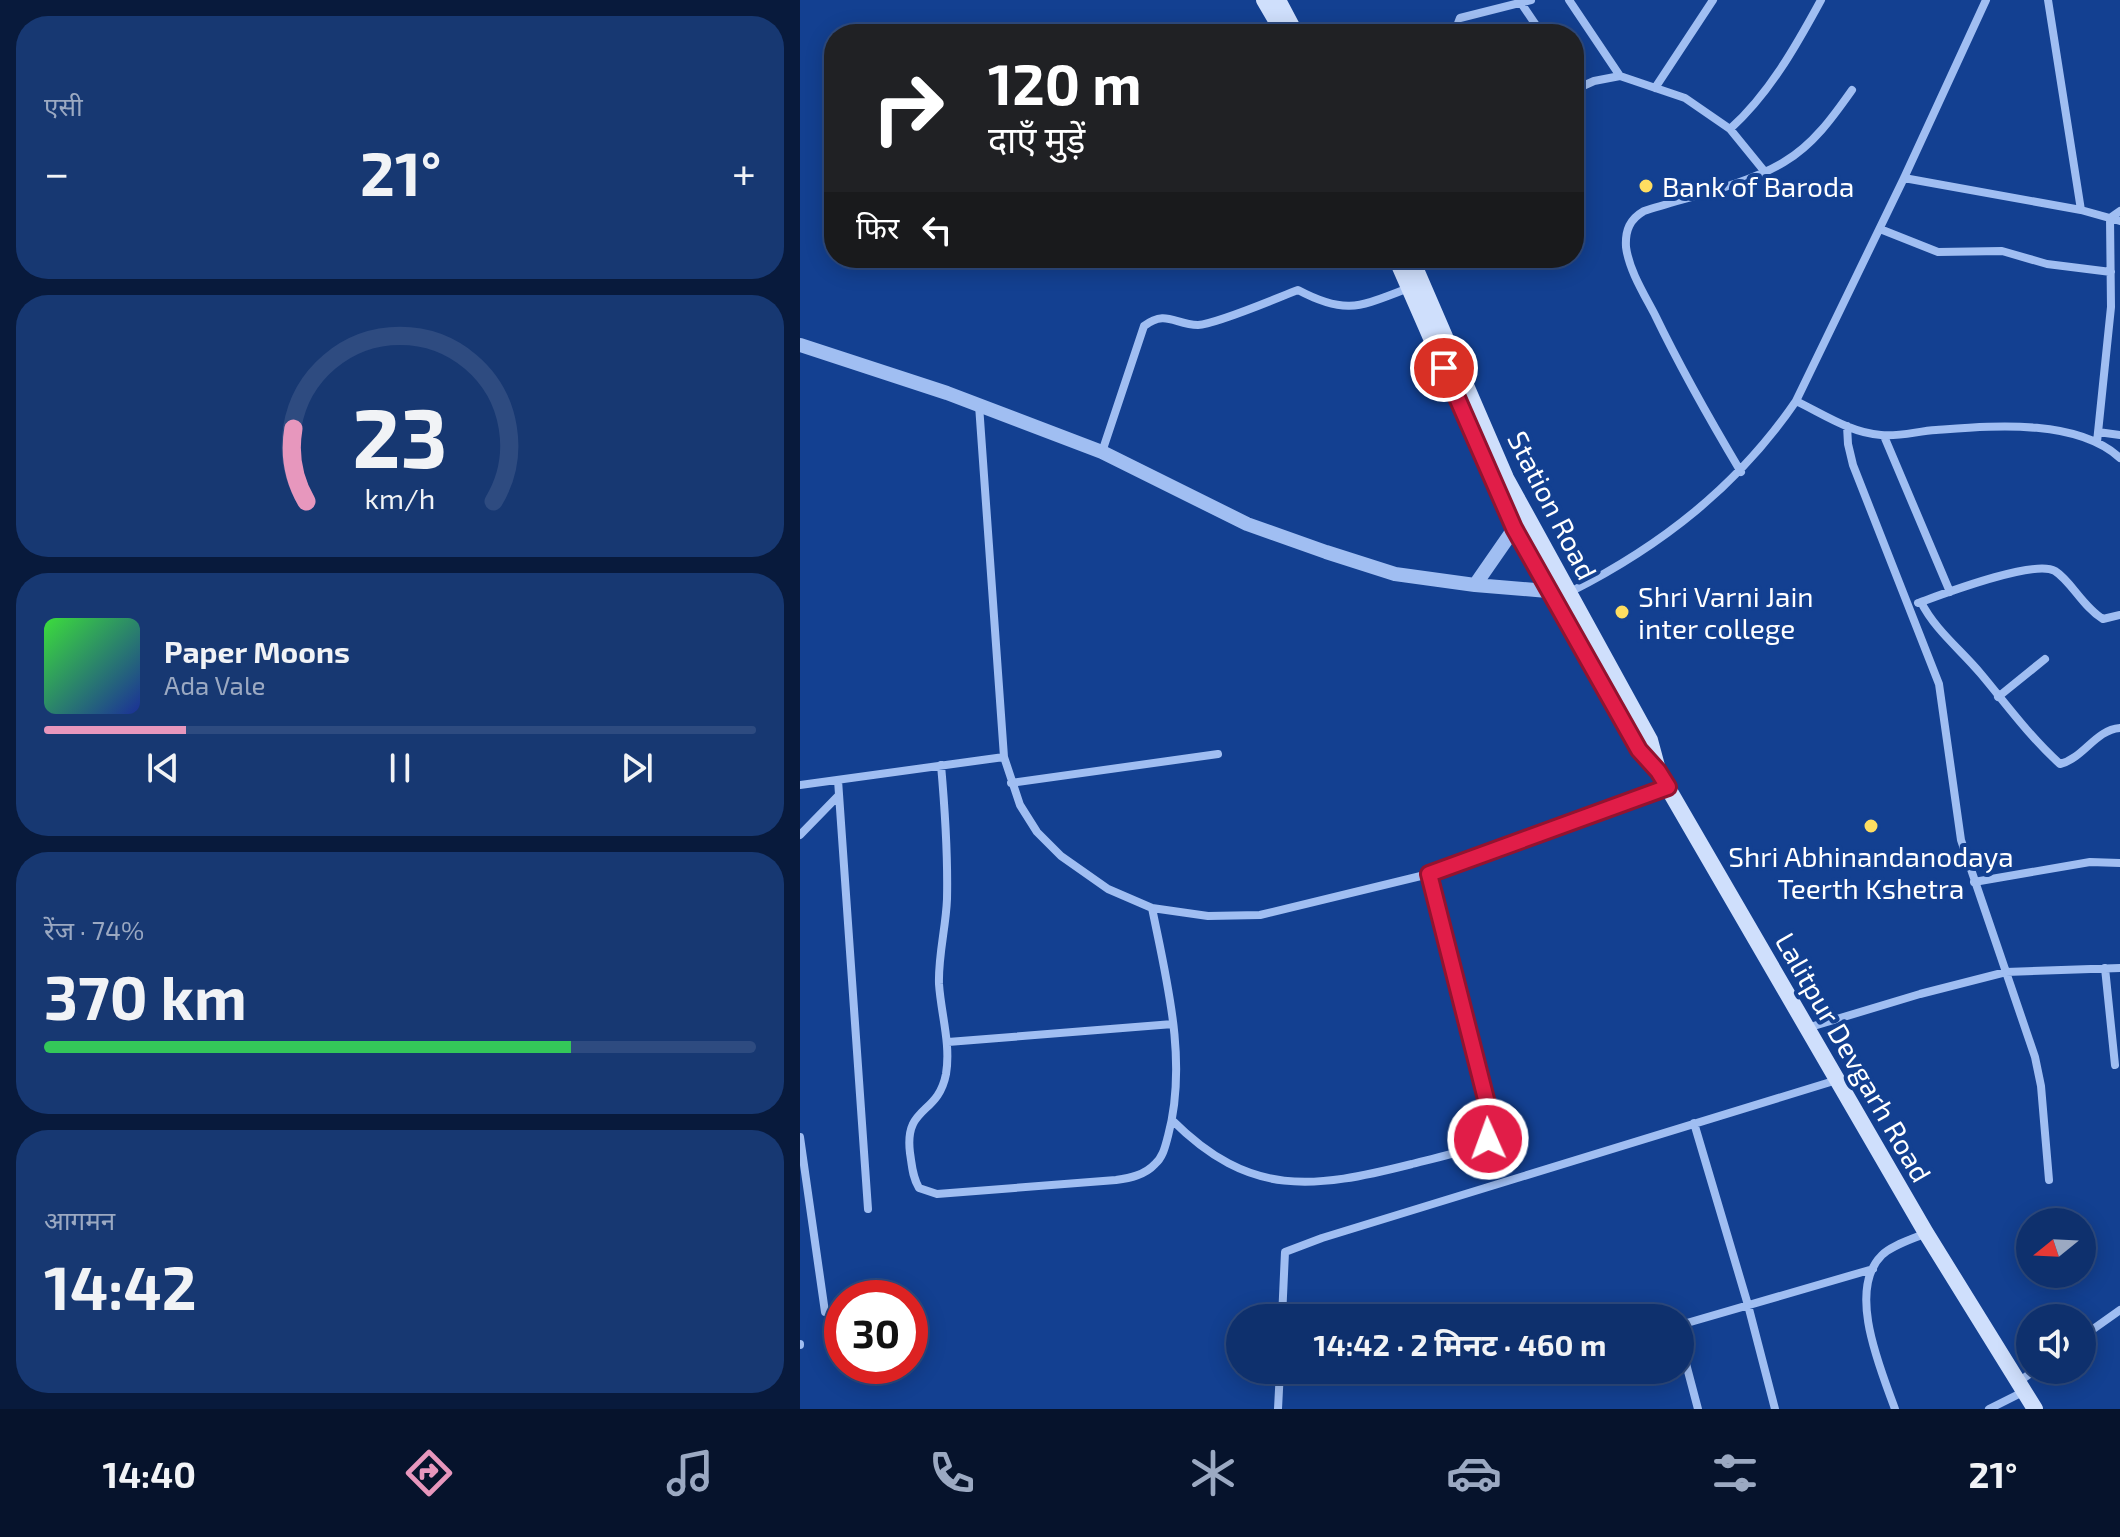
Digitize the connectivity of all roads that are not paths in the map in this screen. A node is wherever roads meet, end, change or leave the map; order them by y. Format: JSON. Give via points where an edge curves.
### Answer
{"nodes":[{"id":1,"x":1264,"y":0,"type":"edge"},
{"id":2,"x":1278,"y":0,"type":"edge"},
{"id":3,"x":1531,"y":0,"type":"edge"},
{"id":4,"x":1569,"y":0,"type":"edge"},
{"id":5,"x":1713,"y":0,"type":"edge"},
{"id":6,"x":1821,"y":0,"type":"edge"},
{"id":7,"x":1986,"y":0,"type":"edge"},
{"id":8,"x":2048,"y":0,"type":"edge"},
{"id":9,"x":1521,"y":3,"type":"junction"},
{"id":10,"x":1278,"y":24,"type":"edge"},
{"id":11,"x":1291,"y":24,"type":"edge"},
{"id":12,"x":1458,"y":24,"type":"edge"},
{"id":13,"x":1535,"y":24,"type":"edge"},
{"id":14,"x":1620,"y":76,"type":"junction"},
{"id":15,"x":1584,"y":84,"type":"edge"},
{"id":16,"x":1655,"y":88,"type":"junction"},
{"id":17,"x":1852,"y":90,"type":"dead end"},
{"id":18,"x":1730,"y":129,"type":"junction"},
{"id":19,"x":1765,"y":172,"type":"junction"},
{"id":20,"x":1904,"y":178,"type":"junction"},
{"id":21,"x":2081,"y":210,"type":"junction"},
{"id":22,"x":2120,"y":211,"type":"edge"},
{"id":23,"x":2115,"y":220,"type":"edge"},
{"id":24,"x":1880,"y":229,"type":"junction"},
{"id":25,"x":1400,"y":268,"type":"edge"},
{"id":26,"x":1415,"y":268,"type":"edge"},
{"id":27,"x":2111,"y":272,"type":"junction"},
{"id":28,"x":1409,"y":288,"type":"junction"},
{"id":29,"x":800,"y":345,"type":"edge"},
{"id":30,"x":1796,"y":401,"type":"junction"},
{"id":31,"x":979,"y":405,"type":"junction"},
{"id":32,"x":1847,"y":426,"type":"junction"},
{"id":33,"x":2120,"y":435,"type":"edge"},
{"id":34,"x":1884,"y":436,"type":"junction"},
{"id":35,"x":2098,"y":437,"type":"junction"},
{"id":36,"x":1102,"y":452,"type":"junction"},
{"id":37,"x":2120,"y":458,"type":"edge"},
{"id":38,"x":1741,"y":472,"type":"junction"},
{"id":39,"x":1524,"y":514,"type":"junction"},
{"id":40,"x":1514,"y":528,"type":"junction"},
{"id":41,"x":1475,"y":585,"type":"junction"},
{"id":42,"x":1549,"y":591,"type":"junction"},
{"id":43,"x":1950,"y":592,"type":"junction"},
{"id":44,"x":1569,"y":593,"type":"junction"},
{"id":45,"x":1921,"y":602,"type":"junction"},
{"id":46,"x":1910,"y":605,"type":"junction"},
{"id":47,"x":2120,"y":615,"type":"edge"},
{"id":48,"x":2045,"y":659,"type":"dead end"},
{"id":49,"x":1998,"y":697,"type":"junction"},
{"id":50,"x":2120,"y":728,"type":"edge"},
{"id":51,"x":1218,"y":754,"type":"dead end"},
{"id":52,"x":1004,"y":757,"type":"junction"},
{"id":53,"x":941,"y":765,"type":"junction"},
{"id":54,"x":1658,"y":771,"type":"junction"},
{"id":55,"x":838,"y":780,"type":"junction"},
{"id":56,"x":1011,"y":783,"type":"junction"},
{"id":57,"x":800,"y":785,"type":"edge"},
{"id":58,"x":1668,"y":787,"type":"junction"},
{"id":59,"x":838,"y":796,"type":"junction"},
{"id":60,"x":800,"y":835,"type":"edge"},
{"id":61,"x":2120,"y":863,"type":"edge"},
{"id":62,"x":1429,"y":874,"type":"junction"},
{"id":63,"x":1974,"y":882,"type":"junction"},
{"id":64,"x":1152,"y":908,"type":"junction"},
{"id":65,"x":2105,"y":968,"type":"junction"},
{"id":66,"x":2120,"y":968,"type":"edge"},
{"id":67,"x":2006,"y":972,"type":"junction"},
{"id":68,"x":1173,"y":1024,"type":"junction"},
{"id":69,"x":1807,"y":1028,"type":"junction"},
{"id":70,"x":948,"y":1042,"type":"junction"},
{"id":71,"x":2115,"y":1065,"type":"dead end"},
{"id":72,"x":1837,"y":1079,"type":"junction"},
{"id":73,"x":1172,"y":1120,"type":"junction"},
{"id":74,"x":1694,"y":1123,"type":"junction"},
{"id":75,"x":800,"y":1137,"type":"edge"},
{"id":76,"x":2049,"y":1180,"type":"dead end"},
{"id":77,"x":868,"y":1209,"type":"dead end"},
{"id":78,"x":1926,"y":1233,"type":"junction"},
{"id":79,"x":1873,"y":1269,"type":"junction"},
{"id":80,"x":1283,"y":1304,"type":"edge"},
{"id":81,"x":824,"y":1305,"type":"edge"},
{"id":82,"x":1748,"y":1305,"type":"junction"},
{"id":83,"x":2120,"y":1310,"type":"edge"},
{"id":84,"x":1694,"y":1321,"type":"edge"},
{"id":85,"x":2096,"y":1327,"type":"edge"},
{"id":86,"x":1279,"y":1384,"type":"edge"},
{"id":87,"x":1691,"y":1384,"type":"edge"},
{"id":88,"x":2023,"y":1384,"type":"edge"},
{"id":89,"x":2020,"y":1388,"type":"junction"},
{"id":90,"x":1278,"y":1409,"type":"edge"},
{"id":91,"x":1698,"y":1409,"type":"edge"},
{"id":92,"x":1775,"y":1409,"type":"edge"},
{"id":93,"x":1895,"y":1409,"type":"edge"},
{"id":94,"x":1989,"y":1409,"type":"edge"},
{"id":95,"x":2035,"y":1409,"type":"edge"}],
"edges":[{"from":1,"to":10,"type":"main road"},
{"from":2,"to":11,"type":"main road"},
{"from":3,"to":9,"type":"street"},
{"from":4,"to":14,"type":"street"},
{"from":5,"to":16,"type":"street"},
{"from":6,"to":18,"type":"street","via":[[1767,88]]},
{"from":7,"to":20,"type":"street"},
{"from":8,"to":21,"type":"street"},
{"from":9,"to":12,"type":"street","via":[[1460,18]]},
{"from":9,"to":13,"type":"street"},
{"from":14,"to":15,"type":"street"},
{"from":14,"to":16,"type":"street"},
{"from":16,"to":18,"type":"street","via":[[1704,108]]},
{"from":17,"to":19,"type":"street","via":[[1807,145]]},
{"from":18,"to":19,"type":"street"},
{"from":19,"to":38,"type":"street","via":[[1644,211],[1628,225],[1626,247],[1688,382]]},
{"from":20,"to":21,"type":"street"},
{"from":20,"to":24,"type":"street"},
{"from":21,"to":23,"type":"street"},
{"from":22,"to":23,"type":"street"},
{"from":23,"to":27,"type":"street"},
{"from":24,"to":27,"type":"street","via":[[1938,252],[2002,251],[2047,264]]},
{"from":24,"to":30,"type":"street"},
{"from":25,"to":28,"type":"main road","name":"Lalitpur Devgarh Road"},
{"from":26,"to":39,"type":"main road","name":"Station Road"},
{"from":27,"to":35,"type":"street"},
{"from":28,"to":36,"type":"street","via":[[1357,308],[1331,305],[1298,290],[1198,325],[1153,319],[1144,326]]},
{"from":28,"to":40,"type":"main road","name":"Lalitpur Devgarh Road"},
{"from":29,"to":31,"type":"street"},
{"from":30,"to":32,"type":"street"},
{"from":30,"to":38,"type":"street"},
{"from":31,"to":36,"type":"street"},
{"from":31,"to":52,"type":"street"},
{"from":32,"to":34,"type":"street"},
{"from":32,"to":46,"type":"street","via":[[1853,465]]},
{"from":33,"to":35,"type":"street"},
{"from":34,"to":35,"type":"street","via":[[2029,427]]},
{"from":34,"to":43,"type":"street"},
{"from":35,"to":37,"type":"street"},
{"from":36,"to":41,"type":"street","via":[[1247,524],[1395,574]]},
{"from":38,"to":44,"type":"street","via":[[1642,552]]},
{"from":39,"to":40,"type":"street"},
{"from":39,"to":44,"type":"main road","name":"Station Road"},
{"from":40,"to":41,"type":"street"},
{"from":40,"to":42,"type":"main road","name":"Lalitpur Devgarh Road"},
{"from":41,"to":42,"type":"street"},
{"from":42,"to":44,"type":"street"},
{"from":42,"to":54,"type":"main road","name":"Lalitpur Devgarh Road","via":[[1639,750]]},
{"from":43,"to":45,"type":"street"},
{"from":43,"to":47,"type":"street","via":[[2047,569],[2103,619]]},
{"from":44,"to":54,"type":"main road","name":"Station Road","via":[[1650,740]]},
{"from":45,"to":46,"type":"street"},
{"from":45,"to":49,"type":"street"},
{"from":46,"to":63,"type":"street","via":[[1939,684],[1955,808]]},
{"from":48,"to":49,"type":"street"},
{"from":49,"to":50,"type":"street","via":[[2060,764],[2105,731]]},
{"from":51,"to":56,"type":"street"},
{"from":52,"to":53,"type":"street"},
{"from":52,"to":56,"type":"street"},
{"from":53,"to":55,"type":"street"},
{"from":53,"to":70,"type":"street","via":[[947,901],[939,982]]},
{"from":54,"to":58,"type":"main road","name":"Lalitpur Devgarh Road"},
{"from":55,"to":57,"type":"street"},
{"from":55,"to":59,"type":"street"},
{"from":56,"to":64,"type":"street","via":[[1037,832],[1061,856],[1108,889]]},
{"from":58,"to":62,"type":"street"},
{"from":58,"to":69,"type":"main road","name":"Lalitpur Devgarh Road"},
{"from":59,"to":60,"type":"street"},
{"from":59,"to":77,"type":"street"},
{"from":61,"to":63,"type":"street","via":[[2090,862]]},
{"from":62,"to":64,"type":"street","via":[[1260,915],[1208,916]]},
{"from":62,"to":73,"type":"street","via":[[1489,1111],[1488,1139],[1456,1153],[1352,1179],[1296,1183],[1233,1166],[1207,1152]]},
{"from":63,"to":67,"type":"street"},
{"from":64,"to":68,"type":"street"},
{"from":65,"to":66,"type":"street"},
{"from":65,"to":67,"type":"street"},
{"from":65,"to":71,"type":"street"},
{"from":67,"to":69,"type":"street"},
{"from":67,"to":76,"type":"street","via":[[2041,1086]]},
{"from":68,"to":70,"type":"street"},
{"from":68,"to":73,"type":"street","via":[[1177,1059]]},
{"from":69,"to":72,"type":"main road","name":"Lalitpur Devgarh Road"},
{"from":70,"to":73,"type":"street","via":[[942,1089],[914,1120],[908,1136],[913,1178],[927,1192],[1130,1178],[1162,1156]]},
{"from":72,"to":74,"type":"street"},
{"from":72,"to":78,"type":"main road","name":"Lalitpur Devgarh Road"},
{"from":74,"to":80,"type":"street","via":[[1285,1252]]},
{"from":74,"to":82,"type":"street"},
{"from":75,"to":81,"type":"street"},
{"from":78,"to":79,"type":"street","via":[[1883,1254]]},
{"from":78,"to":89,"type":"main road","name":"Lalitpur Devgarh Road"},
{"from":79,"to":82,"type":"street"},
{"from":79,"to":93,"type":"street","via":[[1867,1306],[1872,1344]]},
{"from":82,"to":84,"type":"street"},
{"from":82,"to":92,"type":"street"},
{"from":83,"to":85,"type":"street"},
{"from":86,"to":90,"type":"street"},
{"from":87,"to":91,"type":"street"},
{"from":88,"to":89,"type":"street"},
{"from":89,"to":94,"type":"street"},
{"from":89,"to":95,"type":"main road","name":"Lalitpur Devgarh Road"}]}
